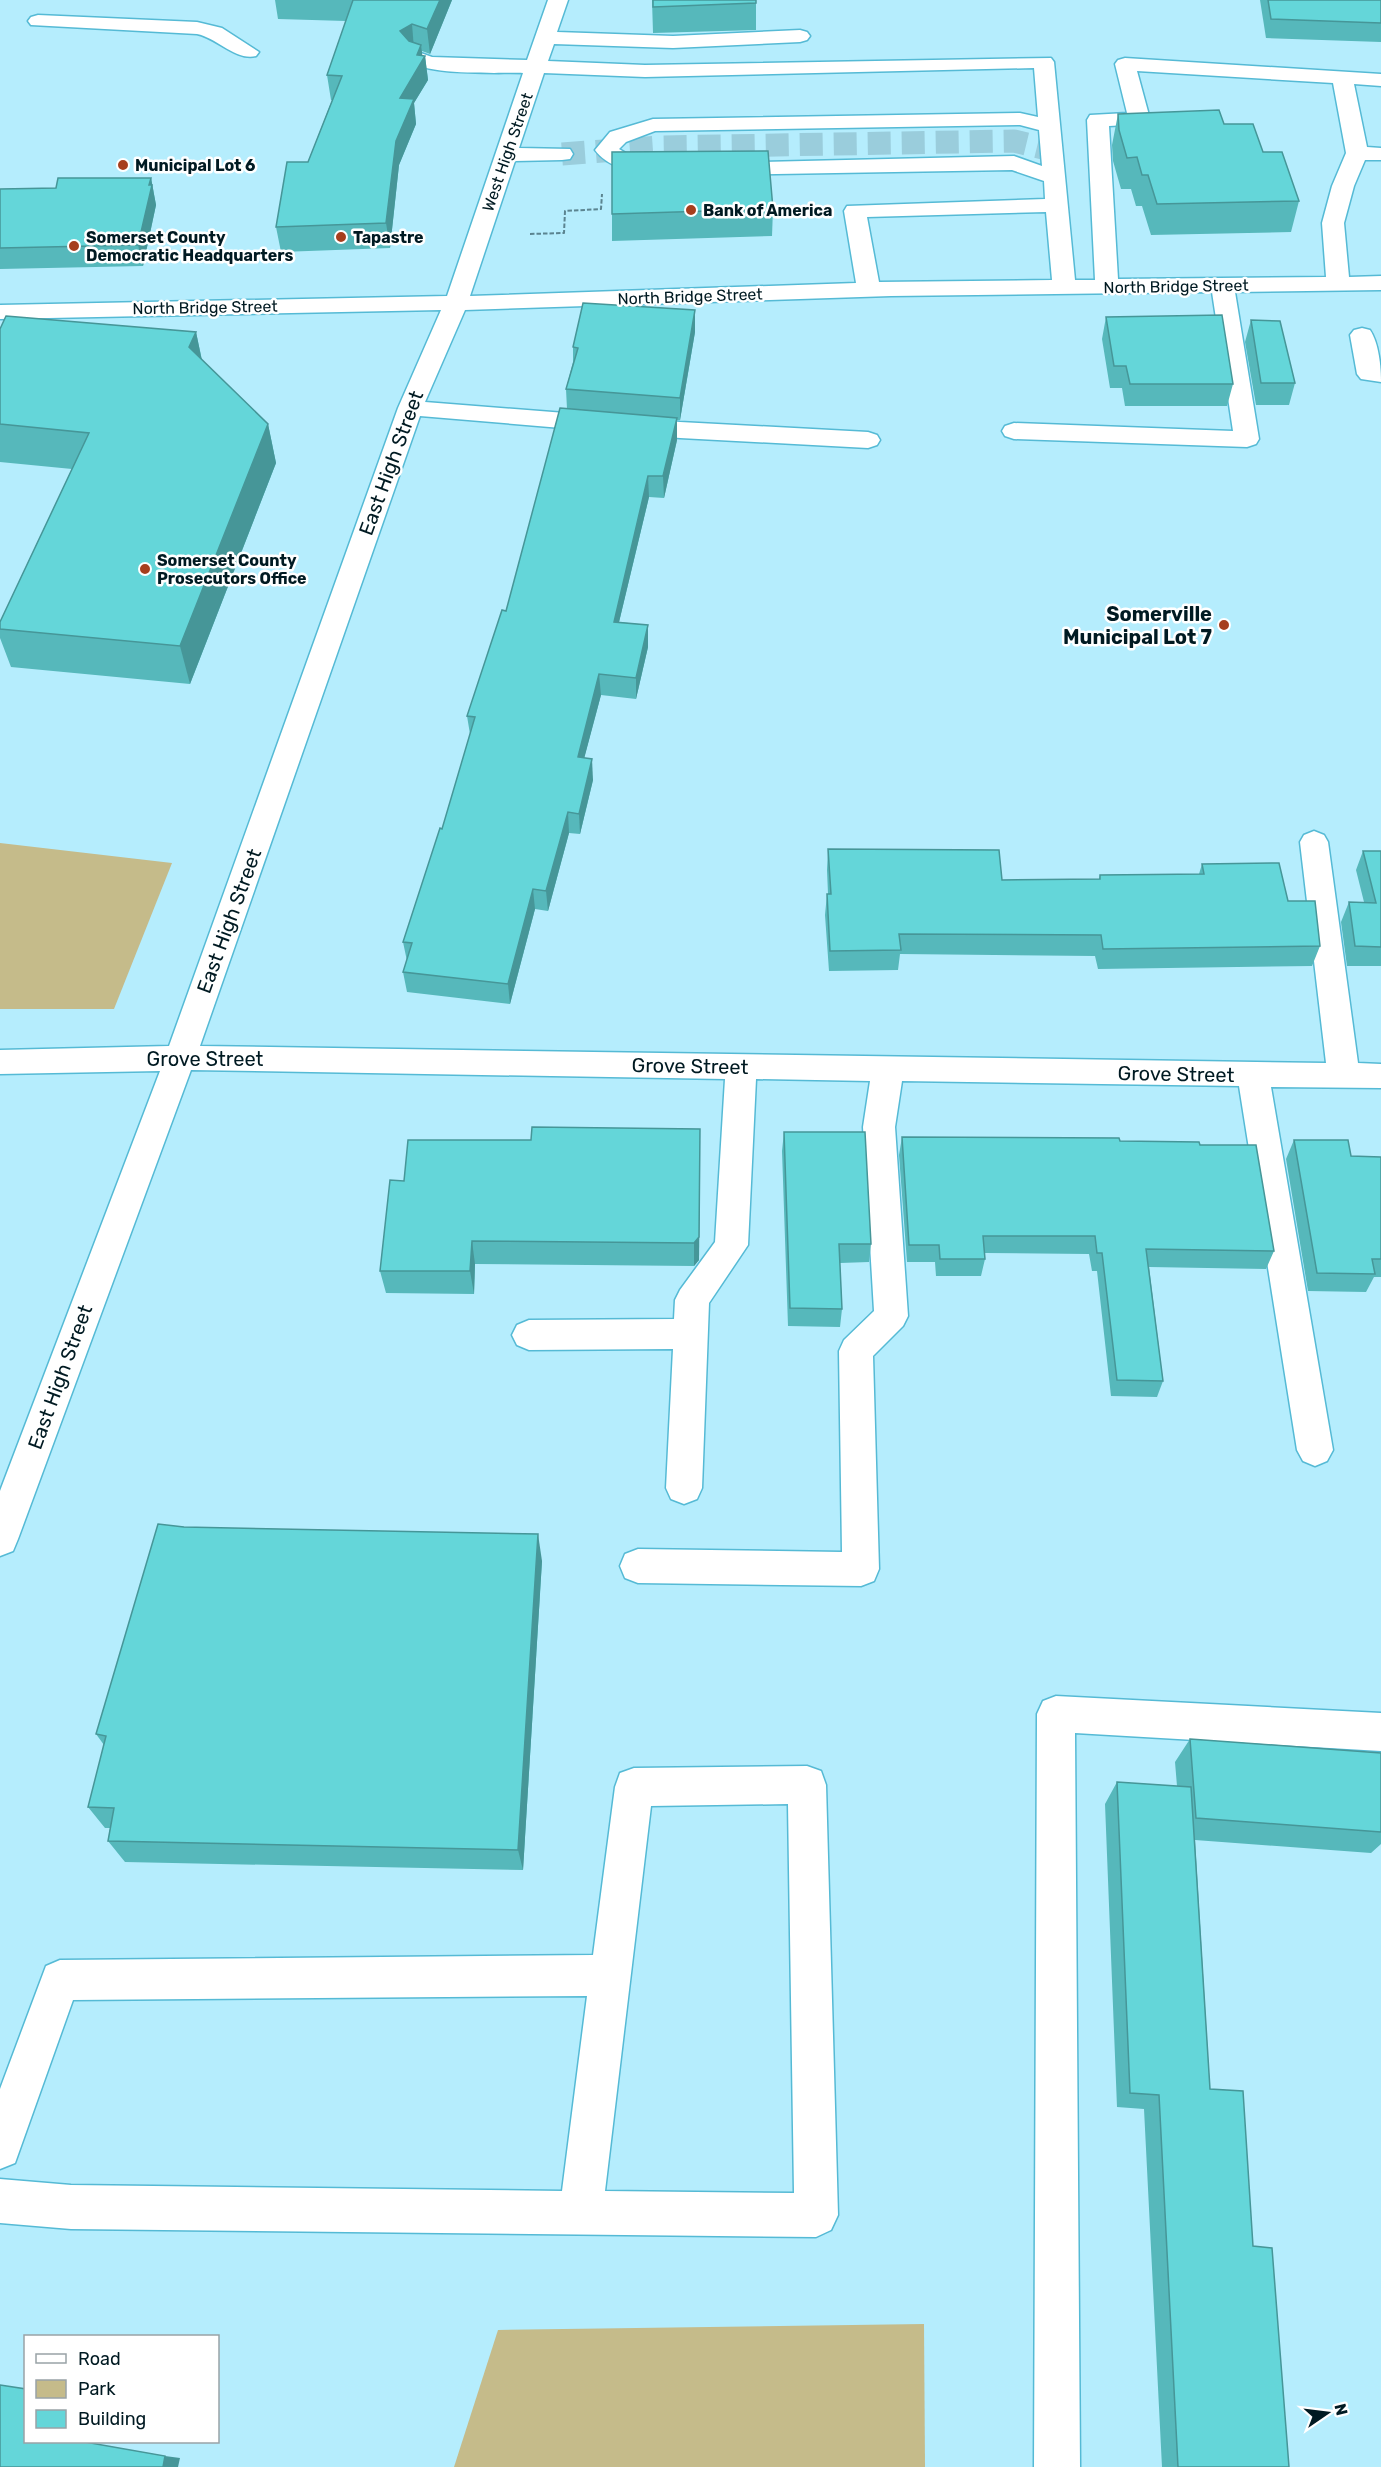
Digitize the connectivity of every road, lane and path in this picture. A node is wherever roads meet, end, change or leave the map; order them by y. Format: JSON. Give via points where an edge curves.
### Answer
{"nodes":[{"id":1,"x":558,"y":0,"type":"edge"},
{"id":2,"x":34,"y":30,"type":"dead end"},
{"id":3,"x":800,"y":36,"type":"dead end"},
{"id":4,"x":545,"y":37,"type":"junction"},
{"id":5,"x":241,"y":48,"type":"dead end"},
{"id":6,"x":415,"y":57,"type":"edge"},
{"id":7,"x":536,"y":68,"type":"junction"},
{"id":8,"x":1342,"y":76,"type":"junction"},
{"id":9,"x":1381,"y":80,"type":"edge"},
{"id":10,"x":1049,"y":126,"type":"junction"},
{"id":11,"x":1357,"y":153,"type":"junction"},
{"id":12,"x":562,"y":154,"type":"tunnel mouth"},
{"id":13,"x":1381,"y":154,"type":"edge"},
{"id":14,"x":507,"y":155,"type":"junction"},
{"id":15,"x":670,"y":169,"type":"edge"},
{"id":16,"x":706,"y":169,"type":"edge"},
{"id":17,"x":1054,"y":177,"type":"junction"},
{"id":18,"x":602,"y":190,"type":"dead end"},
{"id":19,"x":1057,"y":205,"type":"junction"},
{"id":20,"x":820,"y":209,"type":"dead end"},
{"id":21,"x":778,"y":211,"type":"dead end"},
{"id":22,"x":530,"y":234,"type":"dead end"},
{"id":23,"x":1381,"y":283,"type":"edge"},
{"id":24,"x":1338,"y":284,"type":"junction"},
{"id":25,"x":1222,"y":285,"type":"junction"},
{"id":26,"x":1108,"y":286,"type":"junction"},
{"id":27,"x":1064,"y":287,"type":"junction"},
{"id":28,"x":869,"y":290,"type":"junction"},
{"id":29,"x":456,"y":303,"type":"junction"},
{"id":30,"x":0,"y":312,"type":"edge"},
{"id":31,"x":1362,"y":335,"type":"dead end"},
{"id":32,"x":1381,"y":375,"type":"edge"},
{"id":33,"x":410,"y":408,"type":"junction"},
{"id":34,"x":1014,"y":431,"type":"dead end"},
{"id":35,"x":868,"y":440,"type":"dead end"},
{"id":36,"x":1314,"y":842,"type":"dead end"},
{"id":37,"x":180,"y":1058,"type":"junction"},
{"id":38,"x":0,"y":1062,"type":"edge"},
{"id":39,"x":741,"y":1066,"type":"junction"},
{"id":40,"x":888,"y":1068,"type":"junction"},
{"id":41,"x":1253,"y":1076,"type":"junction"},
{"id":42,"x":1343,"y":1076,"type":"junction"},
{"id":43,"x":1381,"y":1076,"type":"edge"},
{"id":44,"x":690,"y":1334,"type":"junction"},
{"id":45,"x":529,"y":1335,"type":"dead end"},
{"id":46,"x":1315,"y":1450,"type":"dead end"},
{"id":47,"x":684,"y":1488,"type":"dead end"},
{"id":48,"x":0,"y":1539,"type":"edge"},
{"id":49,"x":638,"y":1566,"type":"dead end"},
{"id":50,"x":1381,"y":1732,"type":"edge"},
{"id":51,"x":610,"y":1975,"type":"junction"},
{"id":52,"x":0,"y":2148,"type":"edge"},
{"id":53,"x":0,"y":2200,"type":"edge"},
{"id":54,"x":581,"y":2211,"type":"junction"},
{"id":55,"x":1057,"y":2467,"type":"edge"}],
"edges":[{"from":1,"to":4,"type":"street","name":"West High Street"},
{"from":2,"to":5,"type":"street"},
{"from":3,"to":4,"type":"street","via":[[610,41]]},
{"from":4,"to":7,"type":"street","name":"West High Street"},
{"from":6,"to":7,"type":"street","via":[[428,63]]},
{"from":7,"to":10,"type":"street","via":[[645,71],[1044,62]]},
{"from":7,"to":14,"type":"street","name":"West High Street"},
{"from":8,"to":9,"type":"street"},
{"from":8,"to":11,"type":"street"},
{"from":8,"to":26,"type":"street","via":[[1125,64],[1139,119],[1098,120]]},
{"from":10,"to":15,"type":"street","via":[[1020,119],[653,124],[618,137],[606,150],[629,164]]},
{"from":10,"to":17,"type":"street"},
{"from":11,"to":13,"type":"street"},
{"from":11,"to":24,"type":"street","via":[[1333,223]]},
{"from":12,"to":14,"type":"street"},
{"from":14,"to":29,"type":"street","name":"West High Street"},
{"from":16,"to":17,"type":"street","via":[[1014,163]]},
{"from":17,"to":19,"type":"street"},
{"from":18,"to":22,"type":"path","via":[[603,209],[565,211],[564,233]]},
{"from":19,"to":27,"type":"street"},
{"from":19,"to":28,"type":"street","via":[[855,211]]},
{"from":20,"to":21,"type":"path"},
{"from":23,"to":24,"type":"street","name":"North Bridge Street"},
{"from":24,"to":25,"type":"street","name":"North Bridge Street"},
{"from":25,"to":26,"type":"street","name":"North Bridge Street"},
{"from":25,"to":34,"type":"street","via":[[1247,439]]},
{"from":26,"to":27,"type":"street","name":"North Bridge Street"},
{"from":27,"to":28,"type":"street","name":"North Bridge Street"},
{"from":28,"to":29,"type":"street","name":"North Bridge Street"},
{"from":29,"to":30,"type":"street","name":"North Bridge Street"},
{"from":29,"to":33,"type":"street","name":"East High Street"},
{"from":31,"to":32,"type":"street","via":[[1369,374]]},
{"from":33,"to":35,"type":"street","via":[[680,430]]},
{"from":33,"to":37,"type":"street","name":"East High Street"},
{"from":36,"to":42,"type":"street"},
{"from":37,"to":38,"type":"street","name":"Grove Street"},
{"from":37,"to":39,"type":"street","name":"Grove Street"},
{"from":37,"to":48,"type":"street","name":"East High Street"},
{"from":39,"to":40,"type":"street","name":"Grove Street"},
{"from":39,"to":44,"type":"street","via":[[731,1245],[692,1300]]},
{"from":40,"to":41,"type":"street","name":"Grove Street"},
{"from":40,"to":49,"type":"street","via":[[879,1127],[891,1316],[856,1351],[861,1569]]},
{"from":41,"to":42,"type":"street","name":"Grove Street"},
{"from":41,"to":46,"type":"street"},
{"from":42,"to":43,"type":"street","name":"Grove Street"},
{"from":44,"to":45,"type":"street"},
{"from":44,"to":47,"type":"street"},
{"from":50,"to":55,"type":"street","via":[[1056,1714]]},
{"from":51,"to":52,"type":"street","via":[[60,1980]]},
{"from":51,"to":54,"type":"street"},
{"from":51,"to":54,"type":"street","via":[[634,1787],[807,1785],[816,2215]]},
{"from":53,"to":54,"type":"street","via":[[71,2207]]}]}
